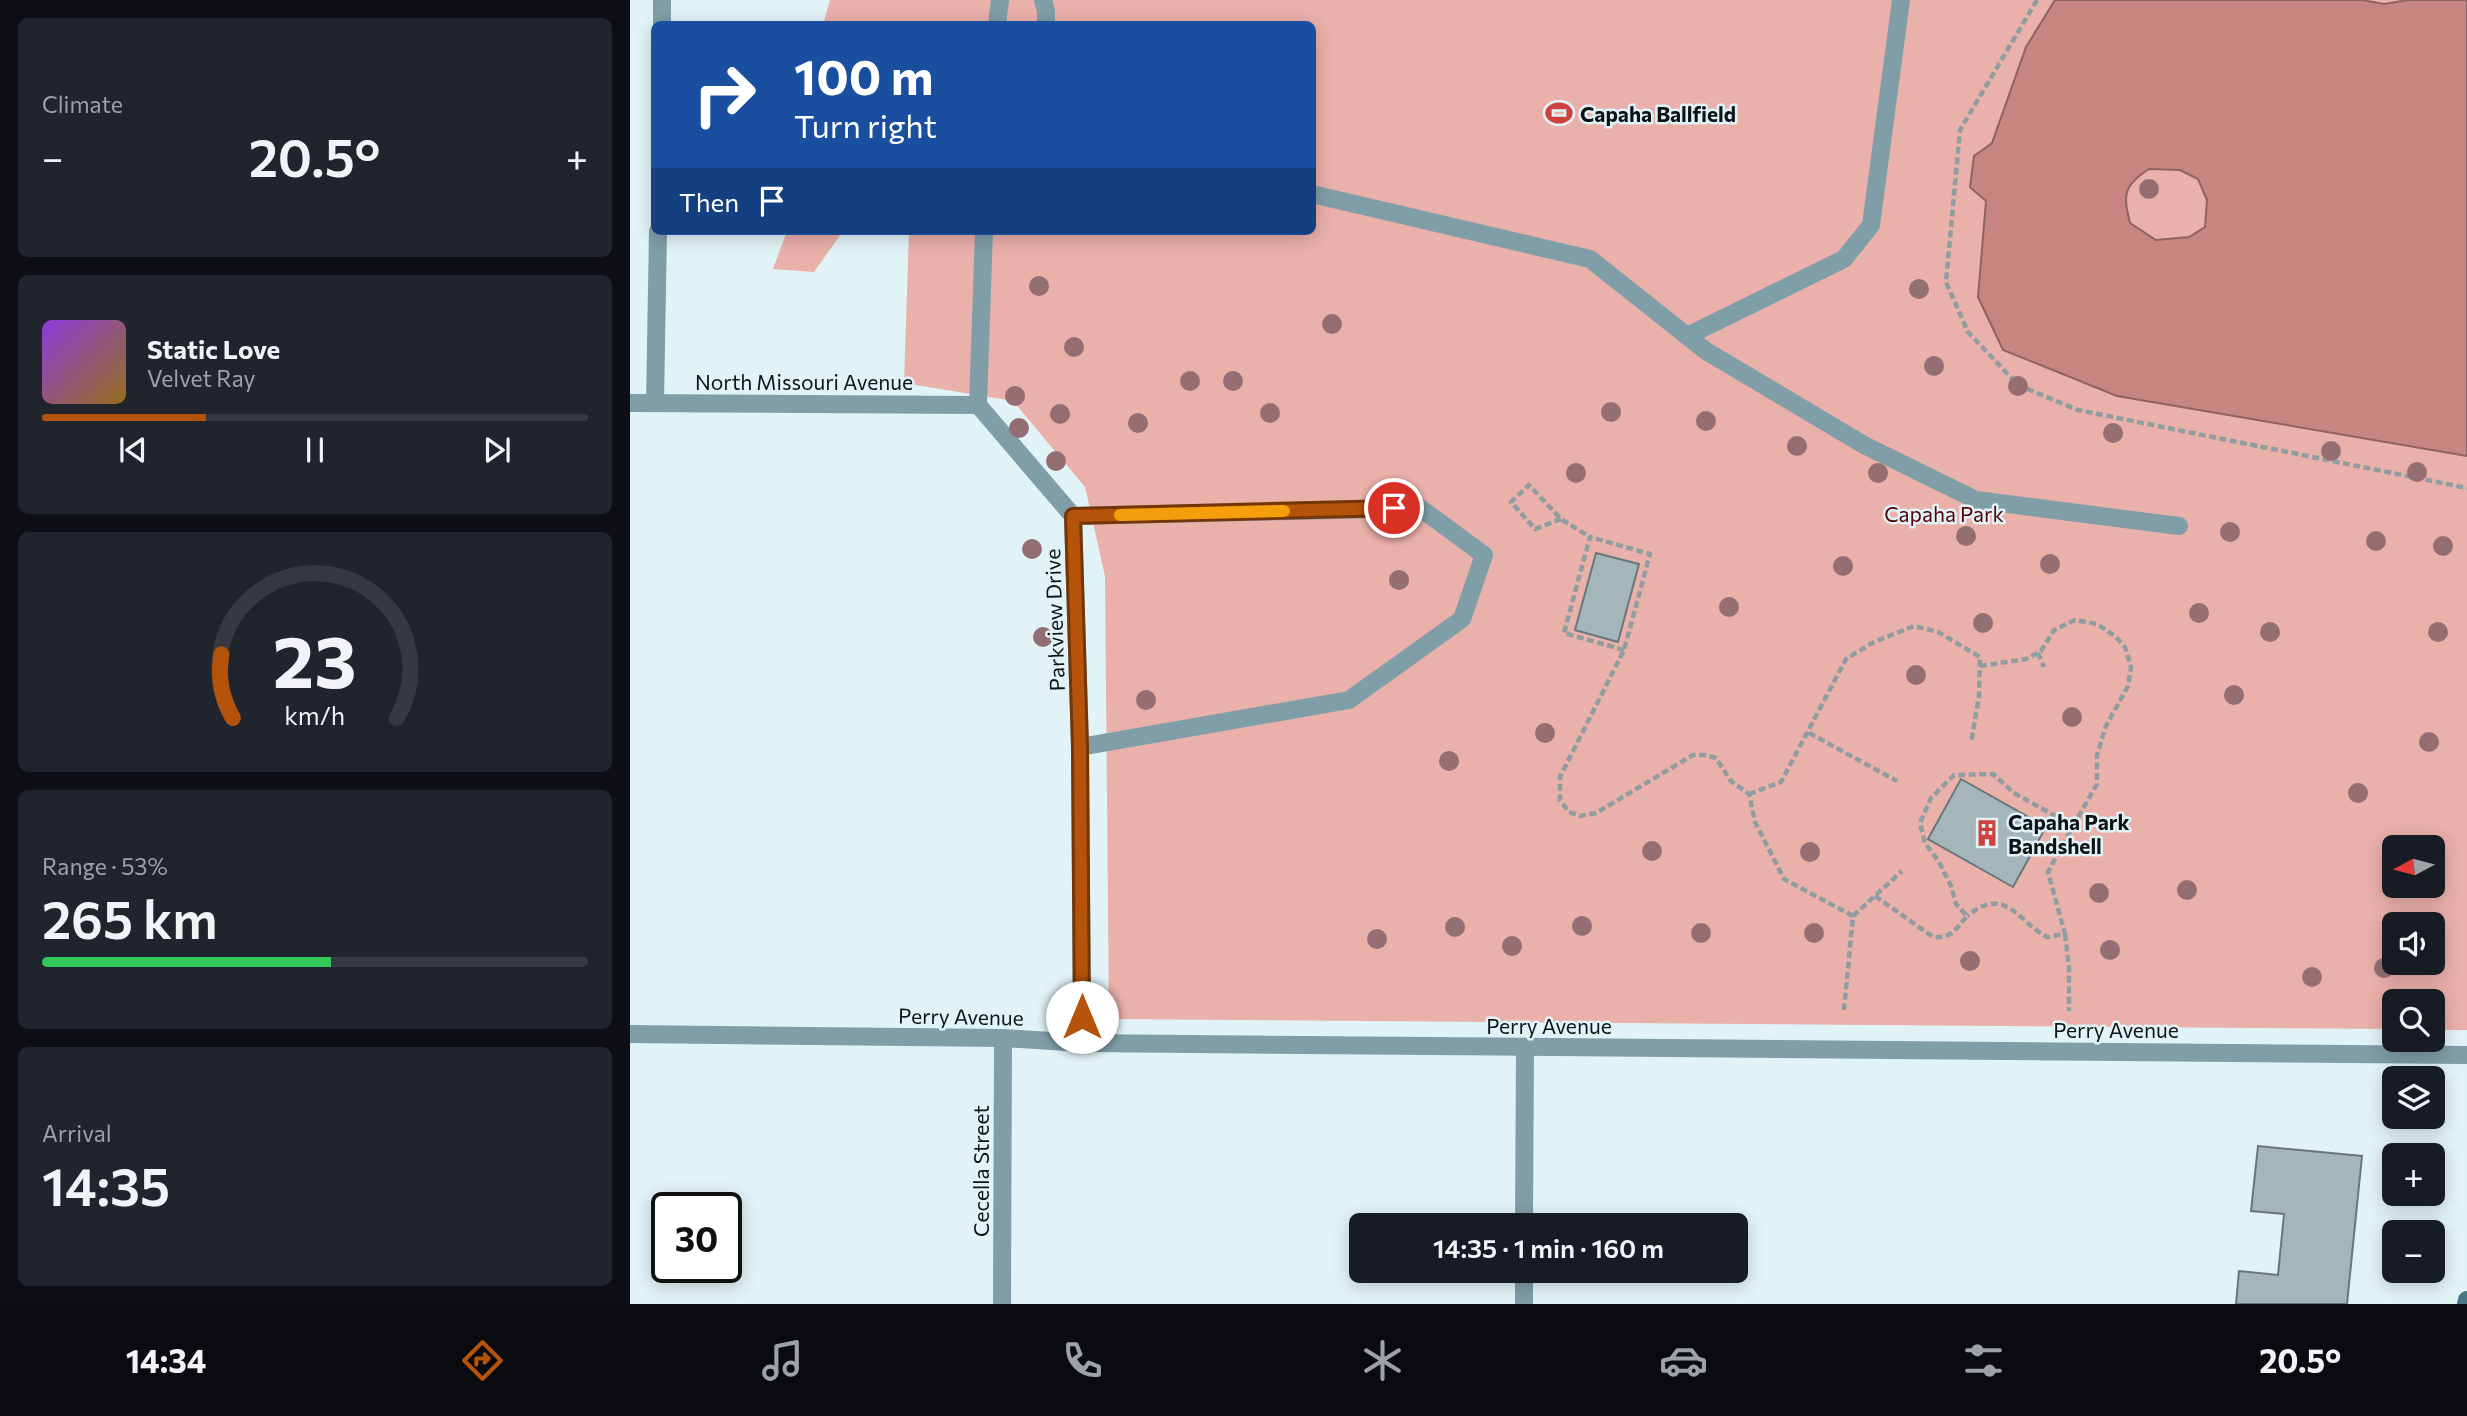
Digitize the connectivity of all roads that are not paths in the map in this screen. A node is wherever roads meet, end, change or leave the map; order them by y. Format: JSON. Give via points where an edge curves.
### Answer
{"nodes":[{"id":1,"x":662,"y":0,"type":"edge"},
{"id":2,"x":1000,"y":0,"type":"edge"},
{"id":3,"x":1043,"y":0,"type":"edge"},
{"id":4,"x":1901,"y":0,"type":"edge"},
{"id":5,"x":662,"y":21,"type":"edge"},
{"id":6,"x":997,"y":21,"type":"edge"},
{"id":7,"x":1046,"y":21,"type":"edge"},
{"id":8,"x":1316,"y":195,"type":"edge"},
{"id":9,"x":658,"y":235,"type":"edge"},
{"id":10,"x":984,"y":235,"type":"edge"},
{"id":11,"x":1687,"y":336,"type":"junction"},
{"id":12,"x":630,"y":403,"type":"edge"},
{"id":13,"x":655,"y":403,"type":"junction"},
{"id":14,"x":978,"y":405,"type":"junction"},
{"id":15,"x":1073,"y":516,"type":"junction"},
{"id":16,"x":2179,"y":526,"type":"dead end"},
{"id":17,"x":1080,"y":747,"type":"junction"},
{"id":18,"x":630,"y":1034,"type":"edge"},
{"id":19,"x":1003,"y":1038,"type":"junction"},
{"id":20,"x":1082,"y":1044,"type":"junction"},
{"id":21,"x":1525,"y":1048,"type":"junction"},
{"id":22,"x":2467,"y":1055,"type":"edge"},
{"id":23,"x":1524,"y":1213,"type":"edge"},
{"id":24,"x":1524,"y":1283,"type":"edge"},
{"id":25,"x":1002,"y":1304,"type":"edge"},
{"id":26,"x":1524,"y":1304,"type":"edge"}],
"edges":[{"from":1,"to":5,"type":"street"},
{"from":2,"to":6,"type":"street"},
{"from":3,"to":7,"type":"street"},
{"from":4,"to":11,"type":"street","via":[[1871,225],[1844,259]]},
{"from":8,"to":11,"type":"street","via":[[1590,259]]},
{"from":9,"to":13,"type":"street"},
{"from":10,"to":14,"type":"street"},
{"from":11,"to":16,"type":"street","via":[[1864,445],[1976,500]]},
{"from":12,"to":13,"type":"street","name":"North Missouri Avenue"},
{"from":13,"to":14,"type":"street","name":"North Missouri Avenue"},
{"from":14,"to":15,"type":"street"},
{"from":15,"to":17,"type":"street","name":"Parkview Drive"},
{"from":15,"to":17,"type":"street","via":[[1420,508],[1484,555],[1462,619],[1349,700]]},
{"from":17,"to":20,"type":"street","name":"Parkview Drive"},
{"from":18,"to":19,"type":"street","name":"Perry Avenue"},
{"from":19,"to":20,"type":"street","name":"Perry Avenue"},
{"from":19,"to":25,"type":"street","name":"Cecella Street"},
{"from":20,"to":21,"type":"street","name":"Perry Avenue"},
{"from":21,"to":22,"type":"street","name":"Perry Avenue"},
{"from":21,"to":23,"type":"street"},
{"from":24,"to":26,"type":"street"}]}
